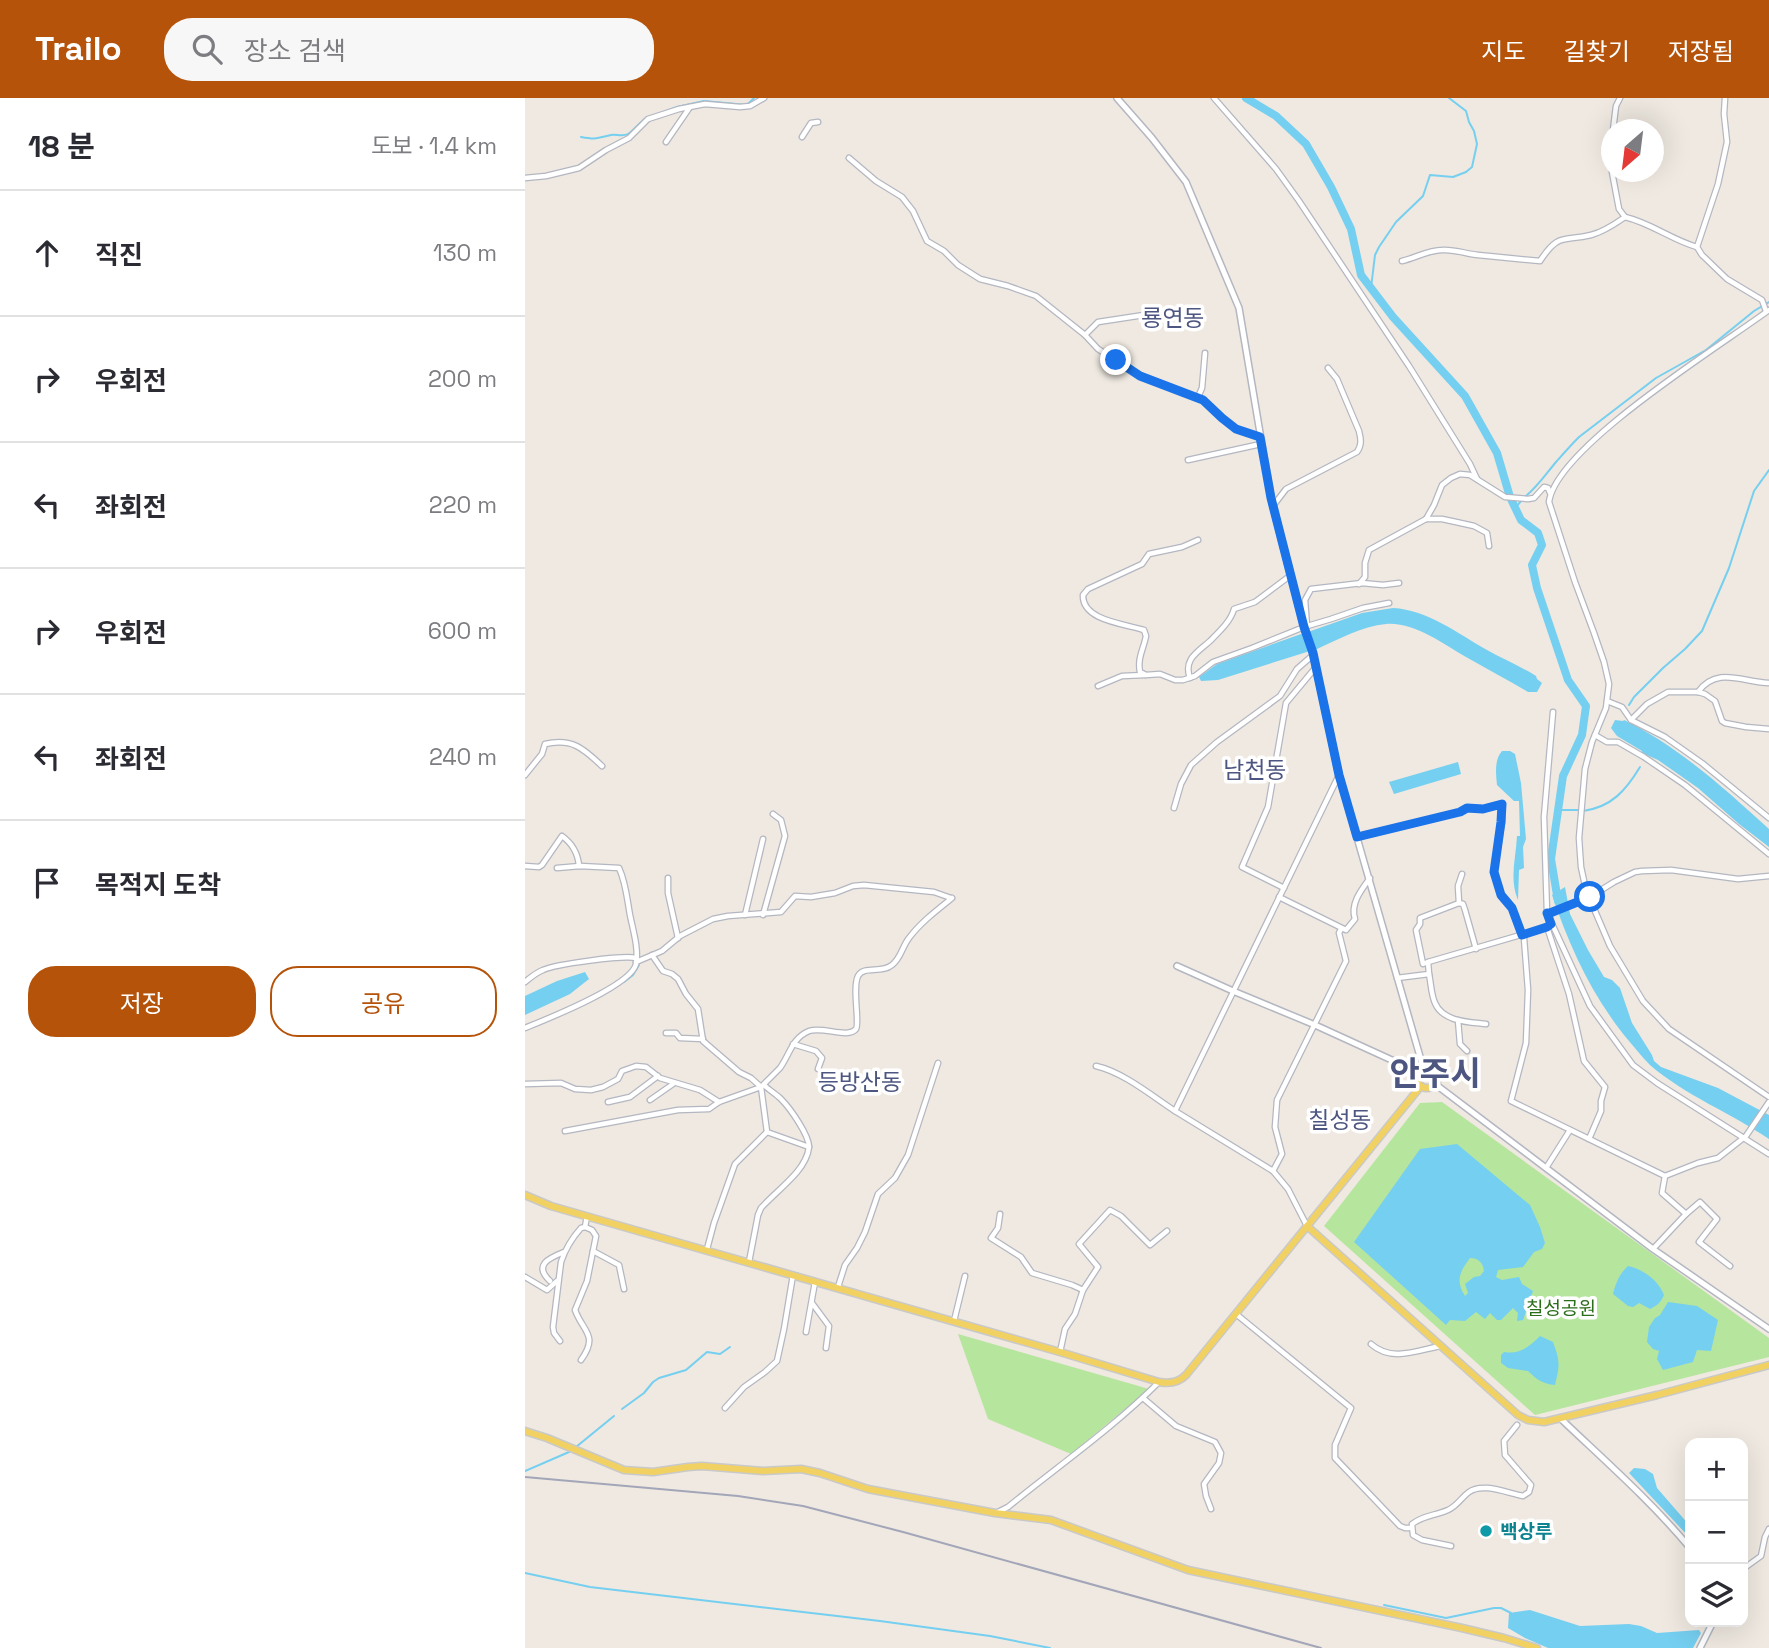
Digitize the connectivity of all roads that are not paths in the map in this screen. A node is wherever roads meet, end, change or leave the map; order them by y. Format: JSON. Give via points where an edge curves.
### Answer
{"nodes":[{"id":1,"x":764,"y":98,"type":"edge"},
{"id":2,"x":1117,"y":98,"type":"edge"},
{"id":3,"x":1214,"y":98,"type":"edge"},
{"id":4,"x":1620,"y":98,"type":"edge"},
{"id":5,"x":1725,"y":98,"type":"edge"},
{"id":6,"x":691,"y":106,"type":"junction"},
{"id":7,"x":1614,"y":119,"type":"edge"},
{"id":8,"x":818,"y":122,"type":"dead end"},
{"id":9,"x":802,"y":138,"type":"dead end"},
{"id":10,"x":666,"y":142,"type":"dead end"},
{"id":11,"x":849,"y":158,"type":"dead end"},
{"id":12,"x":525,"y":178,"type":"edge"},
{"id":13,"x":1614,"y":182,"type":"edge"},
{"id":14,"x":1625,"y":217,"type":"junction"},
{"id":15,"x":1697,"y":247,"type":"junction"},
{"id":16,"x":1402,"y":261,"type":"dead end"},
{"id":17,"x":1768,"y":311,"type":"edge"},
{"id":18,"x":1157,"y":313,"type":"dead end"},
{"id":19,"x":1085,"y":335,"type":"junction"},
{"id":20,"x":1205,"y":353,"type":"dead end"},
{"id":21,"x":1328,"y":368,"type":"dead end"},
{"id":22,"x":1198,"y":397,"type":"junction"},
{"id":23,"x":1261,"y":440,"type":"junction"},
{"id":24,"x":1188,"y":460,"type":"dead end"},
{"id":25,"x":1477,"y":479,"type":"junction"},
{"id":26,"x":1550,"y":493,"type":"junction"},
{"id":27,"x":1273,"y":506,"type":"junction"},
{"id":28,"x":1426,"y":519,"type":"junction"},
{"id":29,"x":1198,"y":540,"type":"dead end"},
{"id":30,"x":1489,"y":546,"type":"dead end"},
{"id":31,"x":1291,"y":575,"type":"junction"},
{"id":32,"x":1399,"y":583,"type":"dead end"},
{"id":33,"x":1359,"y":584,"type":"junction"},
{"id":34,"x":1389,"y":603,"type":"dead end"},
{"id":35,"x":1305,"y":627,"type":"junction"},
{"id":36,"x":1313,"y":654,"type":"junction"},
{"id":37,"x":1316,"y":667,"type":"junction"},
{"id":38,"x":1146,"y":675,"type":"junction"},
{"id":39,"x":1190,"y":678,"type":"junction"},
{"id":40,"x":1769,"y":683,"type":"edge"},
{"id":41,"x":1098,"y":685,"type":"dead end"},
{"id":42,"x":1698,"y":692,"type":"junction"},
{"id":43,"x":1280,"y":696,"type":"junction"},
{"id":44,"x":1607,"y":701,"type":"junction"},
{"id":45,"x":1286,"y":703,"type":"junction"},
{"id":46,"x":1553,"y":712,"type":"dead end"},
{"id":47,"x":1631,"y":720,"type":"junction"},
{"id":48,"x":1769,"y":729,"type":"edge"},
{"id":49,"x":1595,"y":735,"type":"junction"},
{"id":50,"x":602,"y":766,"type":"dead end"},
{"id":51,"x":525,"y":775,"type":"edge"},
{"id":52,"x":1339,"y":775,"type":"junction"},
{"id":53,"x":1174,"y":808,"type":"dead end"},
{"id":54,"x":773,"y":814,"type":"dead end"},
{"id":55,"x":1769,"y":818,"type":"edge"},
{"id":56,"x":1357,"y":837,"type":"junction"},
{"id":57,"x":763,"y":839,"type":"dead end"},
{"id":58,"x":1769,"y":854,"type":"edge"},
{"id":59,"x":525,"y":866,"type":"edge"},
{"id":60,"x":579,"y":866,"type":"junction"},
{"id":61,"x":557,"y":868,"type":"dead end"},
{"id":62,"x":1462,"y":874,"type":"dead end"},
{"id":63,"x":1769,"y":876,"type":"edge"},
{"id":64,"x":668,"y":878,"type":"dead end"},
{"id":65,"x":1370,"y":878,"type":"junction"},
{"id":66,"x":1284,"y":888,"type":"junction"},
{"id":67,"x":1279,"y":897,"type":"junction"},
{"id":68,"x":1588,"y":898,"type":"junction"},
{"id":69,"x":1459,"y":903,"type":"junction"},
{"id":70,"x":1549,"y":913,"type":"junction"},
{"id":71,"x":745,"y":915,"type":"junction"},
{"id":72,"x":763,"y":915,"type":"junction"},
{"id":73,"x":1549,"y":926,"type":"junction"},
{"id":74,"x":1341,"y":929,"type":"junction"},
{"id":75,"x":1522,"y":935,"type":"junction"},
{"id":76,"x":678,"y":938,"type":"junction"},
{"id":77,"x":1476,"y":949,"type":"junction"},
{"id":78,"x":652,"y":955,"type":"junction"},
{"id":79,"x":636,"y":960,"type":"junction"},
{"id":80,"x":1428,"y":962,"type":"junction"},
{"id":81,"x":1177,"y":966,"type":"dead end"},
{"id":82,"x":1429,"y":974,"type":"junction"},
{"id":83,"x":1397,"y":978,"type":"junction"},
{"id":84,"x":525,"y":982,"type":"edge"},
{"id":85,"x":1233,"y":991,"type":"junction"},
{"id":86,"x":1458,"y":1020,"type":"junction"},
{"id":87,"x":1486,"y":1024,"type":"dead end"},
{"id":88,"x":1315,"y":1025,"type":"junction"},
{"id":89,"x":525,"y":1028,"type":"edge"},
{"id":90,"x":666,"y":1033,"type":"dead end"},
{"id":91,"x":702,"y":1039,"type":"junction"},
{"id":92,"x":793,"y":1044,"type":"junction"},
{"id":93,"x":1467,"y":1051,"type":"dead end"},
{"id":94,"x":938,"y":1063,"type":"dead end"},
{"id":95,"x":1096,"y":1066,"type":"dead end"},
{"id":96,"x":818,"y":1069,"type":"dead end"},
{"id":97,"x":1420,"y":1070,"type":"junction"},
{"id":98,"x":658,"y":1076,"type":"junction"},
{"id":99,"x":674,"y":1083,"type":"junction"},
{"id":100,"x":525,"y":1084,"type":"edge"},
{"id":101,"x":1435,"y":1084,"type":"junction"},
{"id":102,"x":762,"y":1086,"type":"junction"},
{"id":103,"x":1421,"y":1086,"type":"junction"},
{"id":104,"x":650,"y":1100,"type":"dead end"},
{"id":105,"x":1769,"y":1100,"type":"edge"},
{"id":106,"x":608,"y":1102,"type":"dead end"},
{"id":107,"x":719,"y":1102,"type":"junction"},
{"id":108,"x":1175,"y":1111,"type":"junction"},
{"id":109,"x":1570,"y":1130,"type":"junction"},
{"id":110,"x":565,"y":1131,"type":"dead end"},
{"id":111,"x":767,"y":1132,"type":"junction"},
{"id":112,"x":1745,"y":1137,"type":"junction"},
{"id":113,"x":1589,"y":1139,"type":"junction"},
{"id":114,"x":809,"y":1147,"type":"junction"},
{"id":115,"x":1769,"y":1154,"type":"edge"},
{"id":116,"x":1546,"y":1168,"type":"junction"},
{"id":117,"x":1273,"y":1171,"type":"junction"},
{"id":118,"x":1665,"y":1176,"type":"junction"},
{"id":119,"x":525,"y":1195,"type":"edge"},
{"id":120,"x":1000,"y":1214,"type":"dead end"},
{"id":121,"x":1686,"y":1214,"type":"junction"},
{"id":122,"x":587,"y":1215,"type":"junction"},
{"id":123,"x":1307,"y":1226,"type":"junction"},
{"id":124,"x":585,"y":1227,"type":"junction"},
{"id":125,"x":1167,"y":1231,"type":"dead end"},
{"id":126,"x":1653,"y":1249,"type":"junction"},
{"id":127,"x":707,"y":1250,"type":"junction"},
{"id":128,"x":565,"y":1251,"type":"junction"},
{"id":129,"x":593,"y":1251,"type":"junction"},
{"id":130,"x":749,"y":1262,"type":"junction"},
{"id":131,"x":1730,"y":1266,"type":"dead end"},
{"id":132,"x":793,"y":1274,"type":"junction"},
{"id":133,"x":965,"y":1276,"type":"dead end"},
{"id":134,"x":525,"y":1277,"type":"edge"},
{"id":135,"x":558,"y":1280,"type":"junction"},
{"id":136,"x":550,"y":1281,"type":"dead end"},
{"id":137,"x":815,"y":1281,"type":"junction"},
{"id":138,"x":838,"y":1287,"type":"junction"},
{"id":139,"x":624,"y":1289,"type":"dead end"},
{"id":140,"x":1083,"y":1290,"type":"junction"},
{"id":141,"x":811,"y":1303,"type":"junction"},
{"id":142,"x":1235,"y":1314,"type":"junction"},
{"id":143,"x":954,"y":1321,"type":"junction"},
{"id":144,"x":1769,"y":1328,"type":"edge"},
{"id":145,"x":806,"y":1332,"type":"dead end"},
{"id":146,"x":561,"y":1341,"type":"dead end"},
{"id":147,"x":1371,"y":1344,"type":"dead end"},
{"id":148,"x":1440,"y":1346,"type":"junction"},
{"id":149,"x":826,"y":1348,"type":"dead end"},
{"id":150,"x":1060,"y":1352,"type":"junction"},
{"id":151,"x":581,"y":1360,"type":"dead end"},
{"id":152,"x":1769,"y":1365,"type":"edge"},
{"id":153,"x":1159,"y":1382,"type":"junction"},
{"id":154,"x":1143,"y":1398,"type":"junction"},
{"id":155,"x":725,"y":1408,"type":"dead end"},
{"id":156,"x":1560,"y":1418,"type":"junction"},
{"id":157,"x":1517,"y":1424,"type":"dead end"},
{"id":158,"x":525,"y":1431,"type":"edge"},
{"id":159,"x":1211,"y":1508,"type":"dead end"},
{"id":160,"x":995,"y":1513,"type":"junction"},
{"id":161,"x":1411,"y":1528,"type":"junction"},
{"id":162,"x":1769,"y":1529,"type":"edge"},
{"id":163,"x":1685,"y":1543,"type":"edge"},
{"id":164,"x":1451,"y":1546,"type":"dead end"},
{"id":165,"x":1748,"y":1565,"type":"edge"},
{"id":166,"x":1710,"y":1627,"type":"edge"},
{"id":167,"x":1537,"y":1648,"type":"edge"},
{"id":168,"x":1700,"y":1648,"type":"edge"}],
"edges":[{"from":1,"to":6,"type":"street","via":[[750,106]]},
{"from":2,"to":23,"type":"main road","via":[[1186,182],[1224,270],[1239,308]]},
{"from":3,"to":25,"type":"street","via":[[1276,169],[1319,230]]},
{"from":4,"to":7,"type":"street"},
{"from":5,"to":15,"type":"street","via":[[1727,142]]},
{"from":6,"to":10,"type":"street"},
{"from":6,"to":12,"type":"street","via":[[648,119],[629,138],[579,168]]},
{"from":8,"to":9,"type":"street","via":[[811,123]]},
{"from":11,"to":19,"type":"street","via":[[902,197],[927,242],[980,279],[1036,296]]},
{"from":13,"to":14,"type":"street"},
{"from":14,"to":15,"type":"street"},
{"from":14,"to":16,"type":"street","via":[[1593,234],[1561,239],[1540,261],[1440,249]]},
{"from":15,"to":17,"type":"street","via":[[1727,279],[1762,300]]},
{"from":17,"to":26,"type":"street","via":[[1592,440]]},
{"from":18,"to":19,"type":"street","via":[[1098,321]]},
{"from":19,"to":22,"type":"street","via":[[1140,376]]},
{"from":20,"to":22,"type":"street"},
{"from":21,"to":27,"type":"street","via":[[1355,421],[1360,448],[1286,489]]},
{"from":22,"to":23,"type":"street","via":[[1236,429]]},
{"from":23,"to":24,"type":"street"},
{"from":23,"to":27,"type":"main road"},
{"from":25,"to":26,"type":"street","via":[[1505,497],[1534,498],[1544,487]]},
{"from":25,"to":28,"type":"street","via":[[1465,474],[1445,482]]},
{"from":26,"to":44,"type":"street","via":[[1550,508],[1604,662]]},
{"from":27,"to":31,"type":"main road"},
{"from":28,"to":30,"type":"street","via":[[1474,526],[1487,533]]},
{"from":28,"to":33,"type":"street","via":[[1369,550],[1365,577]]},
{"from":29,"to":38,"type":"street","via":[[1149,554],[1142,564],[1083,595],[1085,607],[1101,618],[1144,631],[1139,667]]},
{"from":31,"to":35,"type":"main road"},
{"from":31,"to":39,"type":"street","via":[[1255,602],[1234,609],[1217,635],[1191,657]]},
{"from":32,"to":33,"type":"street"},
{"from":33,"to":35,"type":"street","via":[[1311,589],[1305,600]]},
{"from":34,"to":35,"type":"street"},
{"from":35,"to":36,"type":"main road"},
{"from":35,"to":39,"type":"street","via":[[1213,662]]},
{"from":36,"to":37,"type":"main road"},
{"from":36,"to":43,"type":"street"},
{"from":37,"to":45,"type":"street"},
{"from":37,"to":52,"type":"main road"},
{"from":38,"to":39,"type":"street","via":[[1179,681]]},
{"from":38,"to":41,"type":"street","via":[[1122,676]]},
{"from":40,"to":42,"type":"street","via":[[1724,676],[1709,681]]},
{"from":42,"to":47,"type":"street","via":[[1668,692]]},
{"from":42,"to":48,"type":"street","via":[[1714,701],[1725,723]]},
{"from":43,"to":45,"type":"street"},
{"from":43,"to":53,"type":"street","via":[[1191,765]]},
{"from":44,"to":47,"type":"street","via":[[1622,707]]},
{"from":44,"to":49,"type":"street"},
{"from":45,"to":66,"type":"street","via":[[1268,807],[1242,867]]},
{"from":46,"to":70,"type":"street","via":[[1544,817]]},
{"from":47,"to":55,"type":"street","via":[[1702,763]]},
{"from":49,"to":58,"type":"street","via":[[1618,742],[1685,785]]},
{"from":49,"to":68,"type":"street","via":[[1585,769],[1580,838]]},
{"from":50,"to":51,"type":"street","via":[[586,750],[561,740],[545,744]]},
{"from":52,"to":56,"type":"main road"},
{"from":52,"to":66,"type":"street"},
{"from":54,"to":72,"type":"street","via":[[781,820],[785,836]]},
{"from":56,"to":65,"type":"main road"},
{"from":56,"to":75,"type":"street","via":[[1467,808],[1502,804],[1494,872]]},
{"from":57,"to":71,"type":"street"},
{"from":59,"to":60,"type":"street","via":[[542,866],[562,836],[576,852]]},
{"from":60,"to":61,"type":"street"},
{"from":60,"to":79,"type":"street","via":[[619,868]]},
{"from":62,"to":69,"type":"street"},
{"from":63,"to":68,"type":"street","via":[[1738,879],[1653,869],[1635,872]]},
{"from":64,"to":76,"type":"street"},
{"from":65,"to":74,"type":"street","via":[[1352,911],[1355,919],[1346,930]]},
{"from":65,"to":83,"type":"main road"},
{"from":66,"to":67,"type":"street"},
{"from":67,"to":74,"type":"street"},
{"from":67,"to":85,"type":"street"},
{"from":68,"to":70,"type":"street"},
{"from":68,"to":105,"type":"street","via":[[1643,1002],[1669,1029]]},
{"from":69,"to":77,"type":"street"},
{"from":69,"to":80,"type":"street","via":[[1420,918],[1416,930],[1423,964]]},
{"from":70,"to":73,"type":"street"},
{"from":71,"to":72,"type":"street"},
{"from":71,"to":76,"type":"street","via":[[713,919]]},
{"from":72,"to":92,"type":"street","via":[[781,912],[795,896],[835,893],[859,885],[952,898],[916,930],[889,968],[859,974],[854,1031],[814,1030]]},
{"from":73,"to":75,"type":"street"},
{"from":73,"to":112,"type":"street","via":[[1590,1006],[1633,1065]]},
{"from":73,"to":113,"type":"street","via":[[1584,1061],[1605,1087]]},
{"from":74,"to":88,"type":"street","via":[[1346,961]]},
{"from":75,"to":77,"type":"street"},
{"from":75,"to":109,"type":"street","via":[[1528,990],[1526,1043],[1511,1101]]},
{"from":76,"to":78,"type":"street"},
{"from":77,"to":80,"type":"street"},
{"from":78,"to":79,"type":"street"},
{"from":78,"to":91,"type":"street","via":[[698,1009]]},
{"from":79,"to":84,"type":"street","via":[[622,957],[554,967]]},
{"from":79,"to":89,"type":"street","via":[[631,973],[614,986]]},
{"from":80,"to":82,"type":"street"},
{"from":81,"to":85,"type":"main road"},
{"from":82,"to":83,"type":"street"},
{"from":82,"to":86,"type":"street","via":[[1438,1008]]},
{"from":83,"to":97,"type":"main road","via":[[1418,1045]]},
{"from":85,"to":88,"type":"main road"},
{"from":85,"to":108,"type":"street"},
{"from":86,"to":87,"type":"street"},
{"from":86,"to":93,"type":"street","via":[[1460,1044]]},
{"from":88,"to":97,"type":"main road"},
{"from":88,"to":117,"type":"street","via":[[1277,1100],[1275,1127],[1282,1154]]},
{"from":90,"to":91,"type":"street"},
{"from":91,"to":102,"type":"street"},
{"from":92,"to":96,"type":"street","via":[[819,1053]]},
{"from":92,"to":102,"type":"street"},
{"from":94,"to":138,"type":"street","via":[[908,1155],[895,1178],[878,1194]]},
{"from":95,"to":108,"type":"street"},
{"from":97,"to":101,"type":"main road","via":[[1430,1067],[1435,1071]]},
{"from":97,"to":103,"type":"main road","via":[[1417,1081]]},
{"from":98,"to":99,"type":"street"},
{"from":98,"to":100,"type":"street","via":[[641,1066],[622,1071],[618,1079],[598,1089]]},
{"from":98,"to":106,"type":"street","via":[[630,1097]]},
{"from":99,"to":104,"type":"street"},
{"from":99,"to":107,"type":"street","via":[[700,1090]]},
{"from":101,"to":103,"type":"main road"},
{"from":101,"to":116,"type":"main road"},
{"from":102,"to":107,"type":"street"},
{"from":102,"to":111,"type":"street"},
{"from":102,"to":114,"type":"street","via":[[780,1098]]},
{"from":103,"to":123,"type":"main road"},
{"from":105,"to":112,"type":"street"},
{"from":107,"to":110,"type":"street","via":[[709,1109],[678,1110]]},
{"from":108,"to":117,"type":"street"},
{"from":109,"to":113,"type":"street"},
{"from":109,"to":116,"type":"street"},
{"from":111,"to":114,"type":"street"},
{"from":111,"to":127,"type":"street","via":[[735,1164]]},
{"from":112,"to":115,"type":"street"},
{"from":112,"to":118,"type":"street","via":[[1718,1158]]},
{"from":113,"to":118,"type":"street"},
{"from":114,"to":130,"type":"street","via":[[797,1171],[761,1208]]},
{"from":116,"to":126,"type":"main road"},
{"from":117,"to":123,"type":"street"},
{"from":118,"to":121,"type":"street","via":[[1662,1193]]},
{"from":119,"to":122,"type":"main road"},
{"from":120,"to":140,"type":"street","via":[[991,1238],[1021,1257],[1032,1273]]},
{"from":121,"to":126,"type":"street"},
{"from":121,"to":131,"type":"street","via":[[1700,1202],[1717,1219],[1699,1242]]},
{"from":122,"to":124,"type":"street"},
{"from":122,"to":127,"type":"main road"},
{"from":123,"to":142,"type":"main road"},
{"from":123,"to":148,"type":"main road"},
{"from":124,"to":128,"type":"street"},
{"from":124,"to":129,"type":"street","via":[[595,1234]]},
{"from":125,"to":140,"type":"street","via":[[1150,1245],[1110,1210],[1079,1244],[1098,1267]]},
{"from":126,"to":144,"type":"main road"},
{"from":127,"to":130,"type":"main road"},
{"from":128,"to":135,"type":"street"},
{"from":128,"to":136,"type":"street","via":[[542,1266]]},
{"from":129,"to":139,"type":"street","via":[[619,1265]]},
{"from":129,"to":151,"type":"street","via":[[575,1310],[590,1343]]},
{"from":130,"to":132,"type":"main road"},
{"from":132,"to":137,"type":"main road"},
{"from":132,"to":155,"type":"street","via":[[776,1361]]},
{"from":133,"to":143,"type":"street"},
{"from":134,"to":135,"type":"street","via":[[547,1290]]},
{"from":135,"to":146,"type":"street","via":[[553,1327]]},
{"from":137,"to":138,"type":"main road"},
{"from":137,"to":141,"type":"street"},
{"from":138,"to":143,"type":"main road"},
{"from":140,"to":150,"type":"street"},
{"from":141,"to":145,"type":"street"},
{"from":141,"to":149,"type":"street","via":[[829,1326]]},
{"from":142,"to":153,"type":"main road","via":[[1182,1380]]},
{"from":142,"to":161,"type":"street","via":[[1351,1408],[1335,1445],[1335,1458],[1399,1526]]},
{"from":143,"to":150,"type":"main road"},
{"from":147,"to":148,"type":"street","via":[[1388,1354]]},
{"from":148,"to":156,"type":"main road","via":[[1523,1418],[1537,1423]]},
{"from":150,"to":153,"type":"main road"},
{"from":152,"to":156,"type":"main road"},
{"from":153,"to":154,"type":"street"},
{"from":154,"to":159,"type":"street","via":[[1176,1426],[1215,1443],[1221,1453],[1219,1463],[1204,1484]]},
{"from":154,"to":160,"type":"street"},
{"from":156,"to":163,"type":"main road"},
{"from":157,"to":161,"type":"street","via":[[1504,1441],[1505,1455],[1531,1485],[1529,1492],[1523,1496],[1473,1489],[1454,1507],[1421,1518]]},
{"from":158,"to":160,"type":"main road","via":[[624,1470],[702,1466],[801,1469],[868,1489]]},
{"from":160,"to":167,"type":"main road","via":[[1051,1520],[1200,1574]]},
{"from":161,"to":164,"type":"street","via":[[1422,1540]]},
{"from":162,"to":165,"type":"street","via":[[1761,1556]]},
{"from":166,"to":168,"type":"main road"}]}
